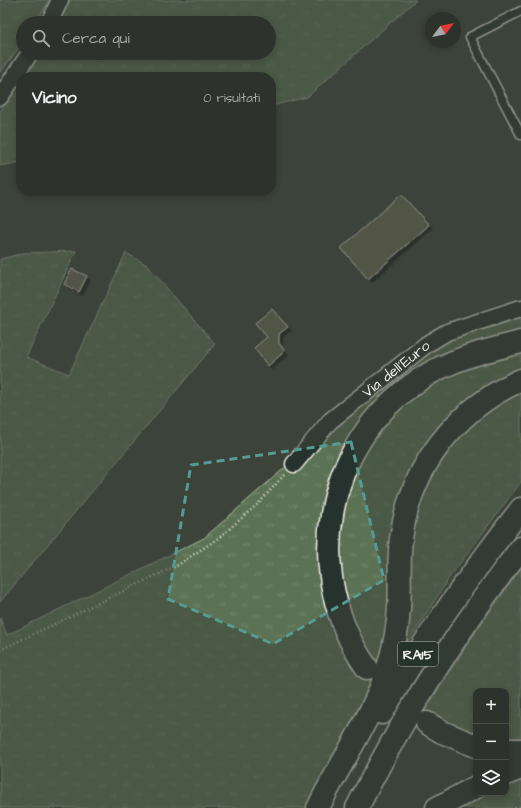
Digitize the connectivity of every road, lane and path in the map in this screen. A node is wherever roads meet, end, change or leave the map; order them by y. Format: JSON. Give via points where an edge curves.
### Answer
{"nodes":[{"id":1,"x":60,"y":0,"type":"edge"},
{"id":2,"x":521,"y":11,"type":"edge"},
{"id":3,"x":52,"y":16,"type":"edge"},
{"id":4,"x":25,"y":60,"type":"edge"},
{"id":5,"x":17,"y":72,"type":"edge"},
{"id":6,"x":16,"y":74,"type":"edge"},
{"id":7,"x":0,"y":97,"type":"edge"},
{"id":8,"x":521,"y":135,"type":"edge"},
{"id":9,"x":521,"y":308,"type":"edge"},
{"id":10,"x":521,"y":342,"type":"edge"},
{"id":11,"x":521,"y":380,"type":"edge"},
{"id":12,"x":294,"y":464,"type":"joint"},
{"id":13,"x":521,"y":509,"type":"edge"},
{"id":14,"x":521,"y":548,"type":"edge"},
{"id":15,"x":0,"y":650,"type":"edge"},
{"id":16,"x":367,"y":668,"type":"dead end"},
{"id":17,"x":427,"y":723,"type":"dead end"},
{"id":18,"x":473,"y":745,"type":"edge"},
{"id":19,"x":509,"y":750,"type":"edge"},
{"id":20,"x":521,"y":750,"type":"edge"},
{"id":21,"x":521,"y":768,"type":"edge"},
{"id":22,"x":509,"y":773,"type":"edge"},
{"id":23,"x":473,"y":789,"type":"edge"},
{"id":24,"x":521,"y":806,"type":"edge"},
{"id":25,"x":318,"y":808,"type":"edge"},
{"id":26,"x":330,"y":808,"type":"edge"},
{"id":27,"x":357,"y":808,"type":"edge"},
{"id":28,"x":437,"y":808,"type":"edge"},
{"id":29,"x":515,"y":808,"type":"edge"}],
"edges":[{"from":1,"to":3,"type":"street"},
{"from":2,"to":8,"type":"lane","via":[[470,37]]},
{"from":4,"to":5,"type":"street"},
{"from":6,"to":7,"type":"street"},
{"from":9,"to":12,"type":"street","name":"Via dell'Euro","via":[[447,332],[427,344],[330,421]]},
{"from":10,"to":16,"type":"highway","via":[[459,359],[419,380],[382,410],[361,438],[345,467],[330,524],[330,570],[340,616],[356,653]]},
{"from":11,"to":25,"type":"highway","via":[[488,398],[458,422],[429,458],[417,479],[408,502],[401,539],[399,608],[388,669]]},
{"from":12,"to":15,"type":"path","via":[[259,503],[220,537],[178,565]]},
{"from":13,"to":26,"type":"highway","number":"RA15","via":[[475,568],[427,638]]},
{"from":14,"to":27,"type":"highway","number":"RA15","via":[[493,584],[446,654],[402,725]]},
{"from":17,"to":18,"type":"highway"},
{"from":19,"to":20,"type":"highway"},
{"from":21,"to":22,"type":"highway"},
{"from":23,"to":28,"type":"highway"},
{"from":24,"to":29,"type":"path"}]}
